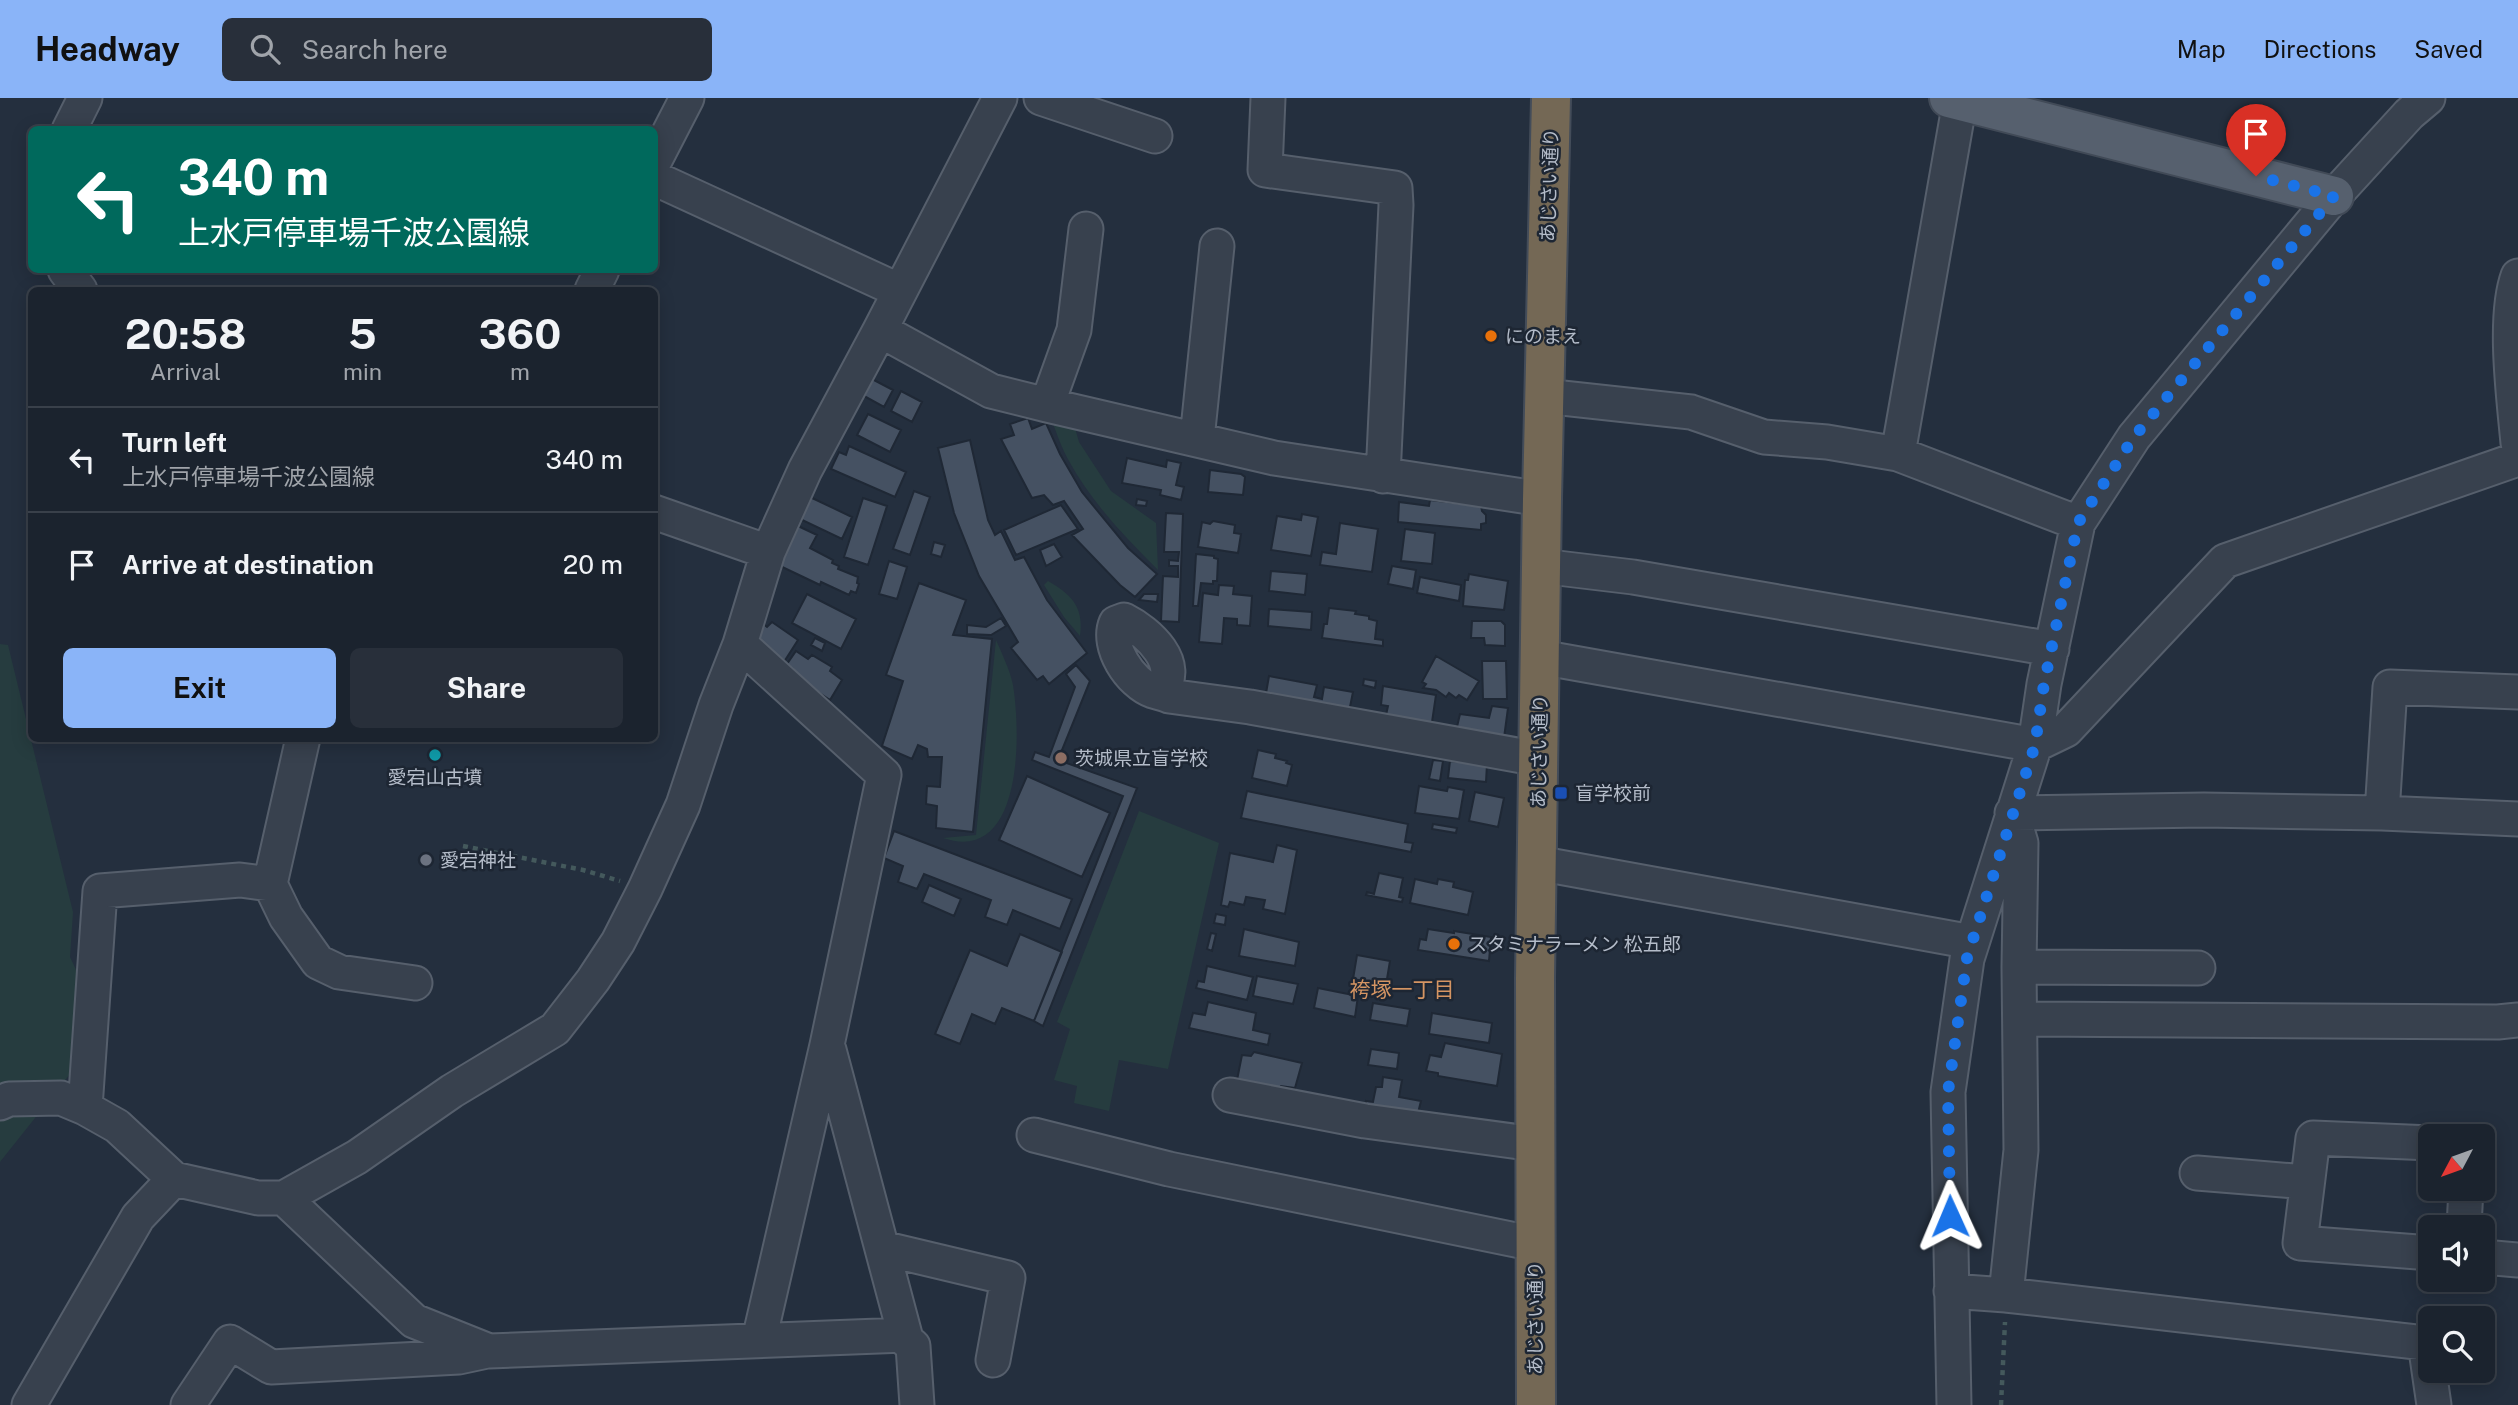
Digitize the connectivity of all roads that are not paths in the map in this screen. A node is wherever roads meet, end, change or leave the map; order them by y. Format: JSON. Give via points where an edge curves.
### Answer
{"nodes":[{"id":1,"x":85,"y":98,"type":"edge"},
{"id":2,"x":669,"y":98,"type":"edge"},
{"id":3,"x":687,"y":98,"type":"edge"},
{"id":4,"x":1000,"y":98,"type":"edge"},
{"id":5,"x":1041,"y":98,"type":"edge"},
{"id":6,"x":1268,"y":98,"type":"edge"},
{"id":7,"x":1551,"y":98,"type":"edge"},
{"id":8,"x":1955,"y":99,"type":"edge"},
{"id":9,"x":2410,"y":103,"type":"edge"},
{"id":10,"x":2010,"y":105,"type":"edge"},
{"id":11,"x":72,"y":126,"type":"edge"},
{"id":12,"x":656,"y":126,"type":"edge"},
{"id":13,"x":1155,"y":136,"type":"dead end"},
{"id":14,"x":658,"y":154,"type":"edge"},
{"id":15,"x":658,"y":180,"type":"edge"},
{"id":16,"x":2334,"y":196,"type":"junction"},
{"id":17,"x":1086,"y":229,"type":"dead end"},
{"id":18,"x":1217,"y":246,"type":"dead end"},
{"id":19,"x":2518,"y":276,"type":"edge"},
{"id":20,"x":900,"y":291,"type":"junction"},
{"id":21,"x":880,"y":330,"type":"junction"},
{"id":22,"x":1544,"y":396,"type":"junction"},
{"id":23,"x":1047,"y":405,"type":"junction"},
{"id":24,"x":1197,"y":439,"type":"junction"},
{"id":25,"x":2518,"y":443,"type":"edge"},
{"id":26,"x":1898,"y":454,"type":"junction"},
{"id":27,"x":2518,"y":459,"type":"edge"},
{"id":28,"x":1383,"y":476,"type":"junction"},
{"id":29,"x":1542,"y":499,"type":"junction"},
{"id":30,"x":658,"y":513,"type":"edge"},
{"id":31,"x":2078,"y":523,"type":"junction"},
{"id":32,"x":768,"y":552,"type":"junction"},
{"id":33,"x":1541,"y":566,"type":"junction"},
{"id":34,"x":740,"y":644,"type":"junction"},
{"id":35,"x":2052,"y":649,"type":"junction"},
{"id":36,"x":1540,"y":657,"type":"junction"},
{"id":37,"x":1160,"y":692,"type":"dead end"},
{"id":38,"x":2518,"y":692,"type":"edge"},
{"id":39,"x":302,"y":742,"type":"edge"},
{"id":40,"x":2035,"y":745,"type":"junction"},
{"id":41,"x":1539,"y":759,"type":"junction"},
{"id":42,"x":2012,"y":813,"type":"junction"},
{"id":43,"x":2382,"y":813,"type":"junction"},
{"id":44,"x":2518,"y":819,"type":"edge"},
{"id":45,"x":1537,"y":863,"type":"junction"},
{"id":46,"x":270,"y":884,"type":"junction"},
{"id":47,"x":1972,"y":943,"type":"junction"},
{"id":48,"x":2019,"y":967,"type":"junction"},
{"id":49,"x":2198,"y":968,"type":"dead end"},
{"id":50,"x":415,"y":983,"type":"dead end"},
{"id":51,"x":2020,"y":1019,"type":"junction"},
{"id":52,"x":2518,"y":1020,"type":"edge"},
{"id":53,"x":827,"y":1045,"type":"junction"},
{"id":54,"x":1230,"y":1095,"type":"dead end"},
{"id":55,"x":0,"y":1103,"type":"edge"},
{"id":56,"x":85,"y":1108,"type":"junction"},
{"id":57,"x":1034,"y":1135,"type":"dead end"},
{"id":58,"x":2418,"y":1142,"type":"edge"},
{"id":59,"x":1535,"y":1144,"type":"junction"},
{"id":60,"x":2197,"y":1174,"type":"dead end"},
{"id":61,"x":174,"y":1179,"type":"junction"},
{"id":62,"x":2307,"y":1182,"type":"junction"},
{"id":63,"x":284,"y":1198,"type":"junction"},
{"id":64,"x":1535,"y":1244,"type":"junction"},
{"id":65,"x":882,"y":1248,"type":"junction"},
{"id":66,"x":2418,"y":1252,"type":"edge"},
{"id":67,"x":2495,"y":1258,"type":"edge"},
{"id":68,"x":2518,"y":1259,"type":"edge"},
{"id":69,"x":1951,"y":1291,"type":"junction"},
{"id":70,"x":2006,"y":1295,"type":"junction"},
{"id":71,"x":759,"y":1340,"type":"junction"},
{"id":72,"x":909,"y":1341,"type":"junction"},
{"id":73,"x":489,"y":1351,"type":"junction"},
{"id":74,"x":993,"y":1360,"type":"dead end"},
{"id":75,"x":29,"y":1405,"type":"edge"},
{"id":76,"x":188,"y":1405,"type":"edge"},
{"id":77,"x":917,"y":1405,"type":"edge"},
{"id":78,"x":1536,"y":1405,"type":"edge"},
{"id":79,"x":1954,"y":1405,"type":"edge"},
{"id":80,"x":2434,"y":1405,"type":"edge"}],
"edges":[{"from":1,"to":11,"type":"street"},
{"from":2,"to":12,"type":"street"},
{"from":3,"to":14,"type":"street"},
{"from":4,"to":20,"type":"street"},
{"from":5,"to":13,"type":"street"},
{"from":6,"to":28,"type":"street","via":[[1265,170],[1395,188]]},
{"from":7,"to":22,"type":"highway","name":"あじさい通り"},
{"from":8,"to":10,"type":"main road"},
{"from":8,"to":26,"type":"street"},
{"from":9,"to":16,"type":"street"},
{"from":10,"to":16,"type":"main road"},
{"from":15,"to":20,"type":"street"},
{"from":16,"to":31,"type":"street","via":[[2134,437]]},
{"from":17,"to":23,"type":"street","via":[[1074,330]]},
{"from":18,"to":24,"type":"street"},
{"from":19,"to":25,"type":"street","via":[[2512,315],[2512,371]]},
{"from":20,"to":21,"type":"street"},
{"from":21,"to":23,"type":"street","via":[[992,391]]},
{"from":21,"to":32,"type":"street","via":[[804,470]]},
{"from":22,"to":26,"type":"street","via":[[1691,412],[1764,437]]},
{"from":22,"to":29,"type":"highway","name":"あじさい通り"},
{"from":23,"to":24,"type":"street"},
{"from":24,"to":28,"type":"street","via":[[1274,458]]},
{"from":26,"to":31,"type":"street"},
{"from":27,"to":40,"type":"street","via":[[2225,561],[2066,730]]},
{"from":28,"to":29,"type":"street"},
{"from":29,"to":33,"type":"highway","name":"あじさい通り"},
{"from":30,"to":32,"type":"street"},
{"from":31,"to":35,"type":"street"},
{"from":32,"to":34,"type":"street"},
{"from":33,"to":35,"type":"street","via":[[1633,577]]},
{"from":33,"to":36,"type":"highway","name":"あじさい通り"},
{"from":34,"to":53,"type":"street","via":[[884,775]]},
{"from":34,"to":63,"type":"street","via":[[683,804],[645,889],[618,942],[555,1029],[452,1091],[357,1157]]},
{"from":35,"to":40,"type":"street"},
{"from":36,"to":40,"type":"street"},
{"from":36,"to":41,"type":"highway","name":"あじさい通り"},
{"from":37,"to":41,"type":"street"},
{"from":38,"to":43,"type":"street","via":[[2390,687]]},
{"from":39,"to":46,"type":"street"},
{"from":40,"to":42,"type":"street"},
{"from":41,"to":45,"type":"highway","name":"あじさい通り"},
{"from":42,"to":43,"type":"street"},
{"from":42,"to":47,"type":"street"},
{"from":42,"to":48,"type":"street","via":[[2021,843]]},
{"from":43,"to":44,"type":"street"},
{"from":45,"to":47,"type":"street"},
{"from":45,"to":59,"type":"highway","name":"あじさい通り"},
{"from":46,"to":50,"type":"street","via":[[286,917],[318,962],[339,972]]},
{"from":46,"to":56,"type":"street","via":[[240,880],[100,891]]},
{"from":47,"to":69,"type":"street","via":[[1948,1092]]},
{"from":48,"to":49,"type":"street"},
{"from":48,"to":51,"type":"street"},
{"from":51,"to":52,"type":"street"},
{"from":51,"to":70,"type":"street","via":[[2021,1150]]},
{"from":53,"to":65,"type":"street"},
{"from":53,"to":71,"type":"street"},
{"from":54,"to":59,"type":"street","via":[[1365,1121]]},
{"from":55,"to":56,"type":"street","via":[[61,1098]]},
{"from":56,"to":61,"type":"street","via":[[117,1126]]},
{"from":57,"to":64,"type":"street","via":[[1169,1169]]},
{"from":58,"to":62,"type":"street","via":[[2313,1138]]},
{"from":59,"to":64,"type":"highway","name":"あじさい通り"},
{"from":60,"to":62,"type":"street"},
{"from":61,"to":63,"type":"street","via":[[258,1198]]},
{"from":61,"to":75,"type":"street","via":[[138,1217]]},
{"from":62,"to":66,"type":"street","via":[[2300,1243]]},
{"from":63,"to":73,"type":"street","via":[[414,1321]]},
{"from":64,"to":78,"type":"highway","name":"あじさい通り"},
{"from":65,"to":72,"type":"street"},
{"from":65,"to":74,"type":"street","via":[[1008,1278]]},
{"from":67,"to":68,"type":"street"},
{"from":69,"to":70,"type":"street"},
{"from":69,"to":79,"type":"street"},
{"from":70,"to":80,"type":"street","via":[[2425,1343]]},
{"from":71,"to":72,"type":"street"},
{"from":71,"to":73,"type":"street"},
{"from":72,"to":77,"type":"street"},
{"from":73,"to":76,"type":"street","via":[[459,1357],[271,1367],[230,1342]]}]}
